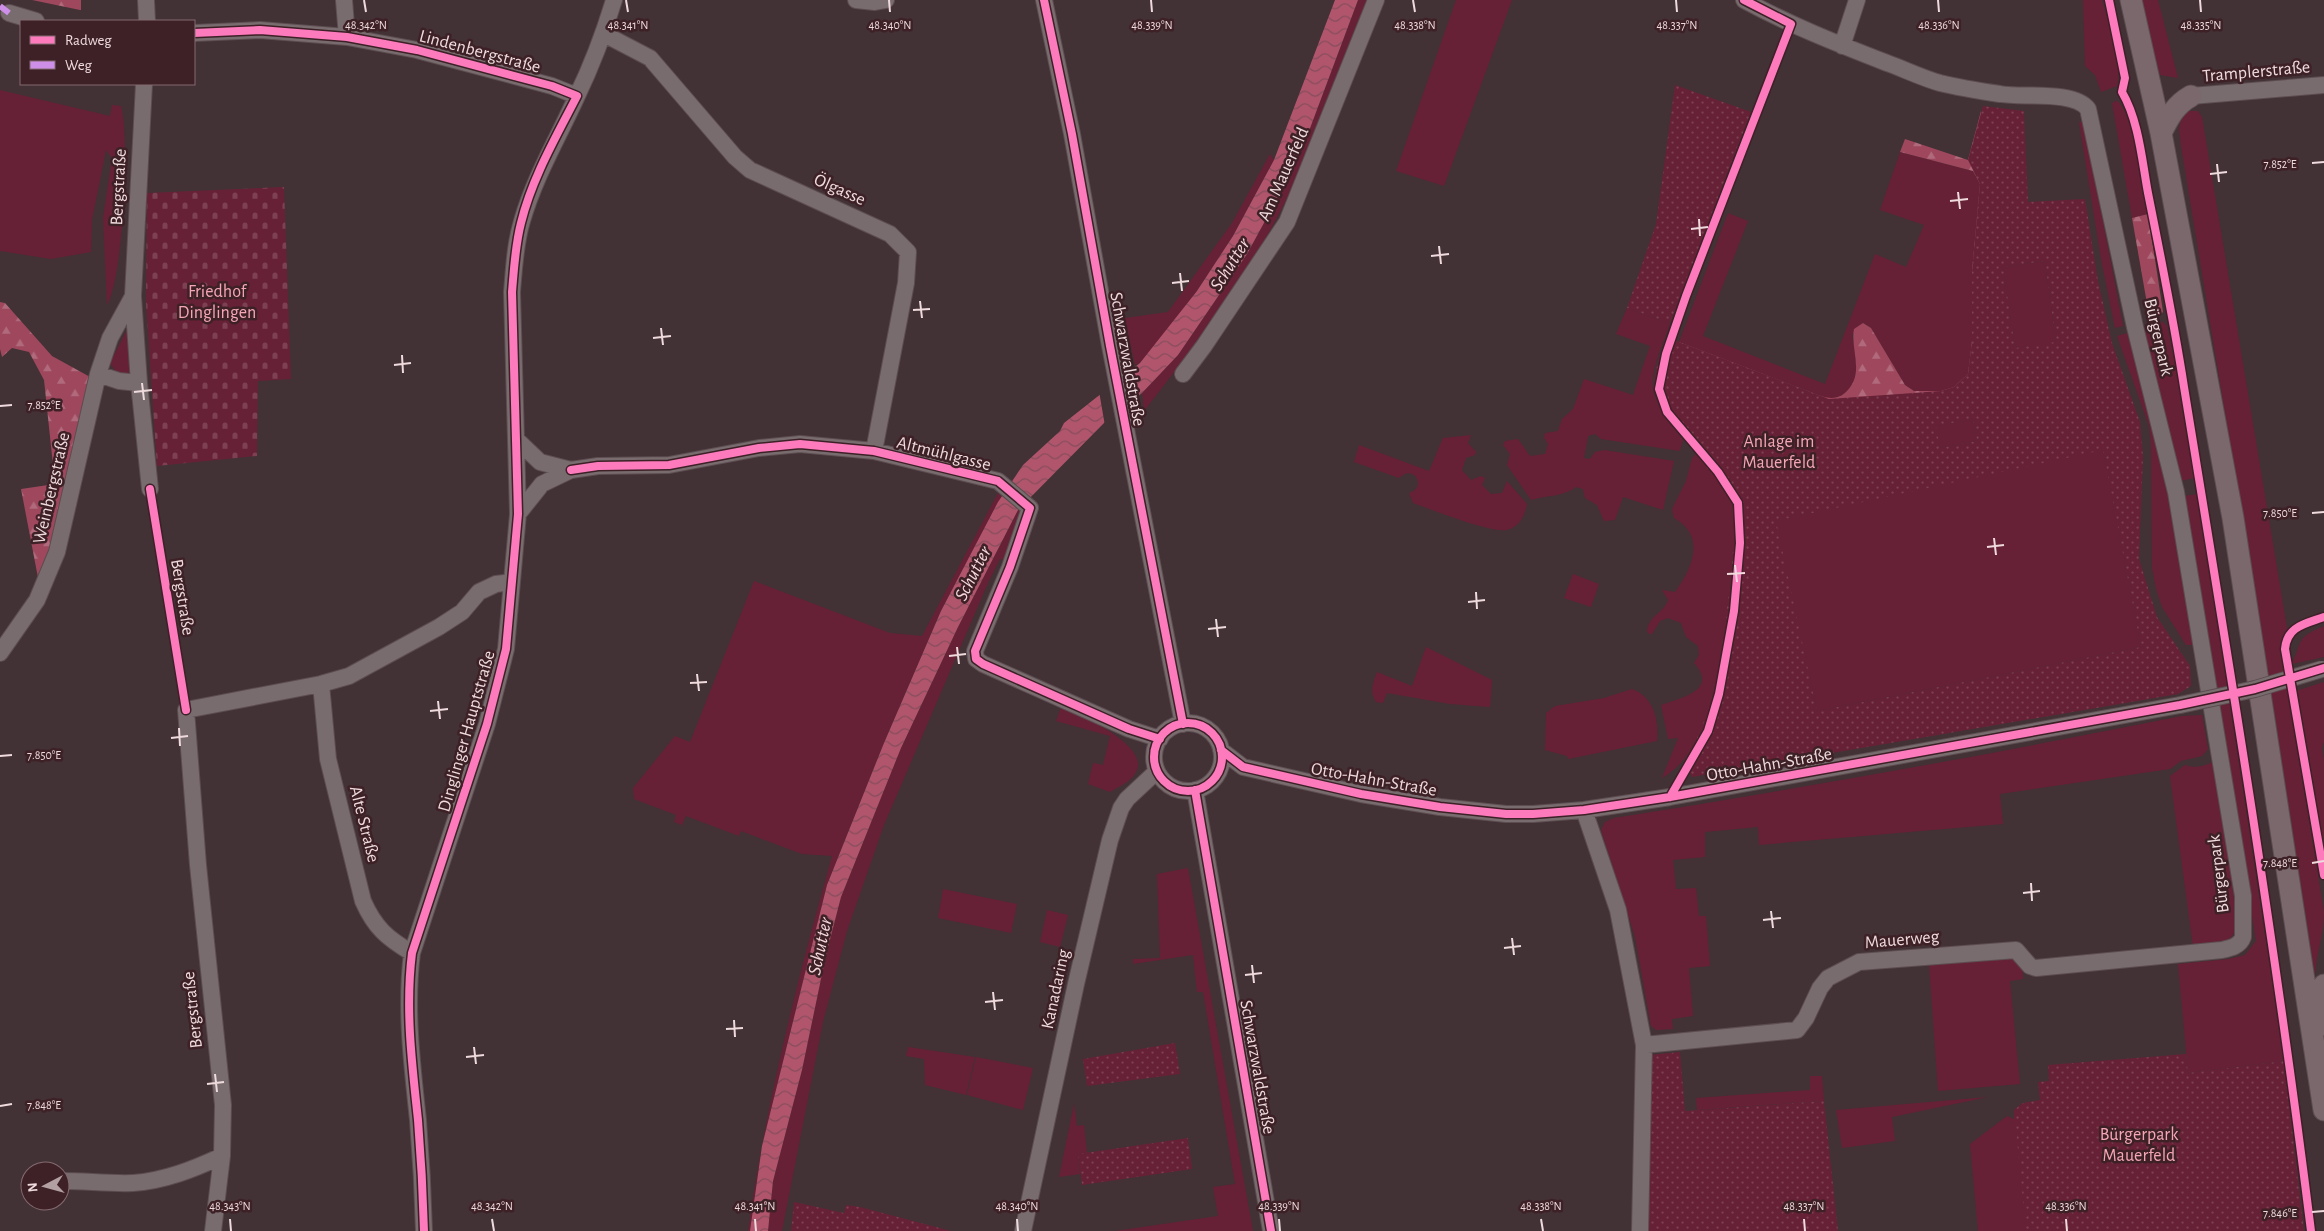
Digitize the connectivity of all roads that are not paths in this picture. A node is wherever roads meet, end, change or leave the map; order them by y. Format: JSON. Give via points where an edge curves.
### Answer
{"nodes":[{"id":1,"x":146,"y":0,"type":"edge"},
{"id":2,"x":344,"y":0,"type":"edge"},
{"id":3,"x":614,"y":0,"type":"edge"},
{"id":4,"x":856,"y":0,"type":"edge"},
{"id":5,"x":886,"y":0,"type":"edge"},
{"id":6,"x":1044,"y":0,"type":"edge"},
{"id":7,"x":1376,"y":0,"type":"edge"},
{"id":8,"x":1744,"y":0,"type":"edge"},
{"id":9,"x":1857,"y":0,"type":"edge"},
{"id":10,"x":2131,"y":0,"type":"edge"},
{"id":11,"x":9,"y":13,"type":"dead end"},
{"id":12,"x":33,"y":20,"type":"edge"},
{"id":13,"x":147,"y":20,"type":"edge"},
{"id":14,"x":195,"y":33,"type":"edge"},
{"id":15,"x":604,"y":34,"type":"junction"},
{"id":16,"x":347,"y":36,"type":"junction"},
{"id":17,"x":1842,"y":46,"type":"junction"},
{"id":18,"x":2148,"y":79,"type":"junction"},
{"id":19,"x":144,"y":85,"type":"edge"},
{"id":20,"x":2324,"y":85,"type":"edge"},
{"id":21,"x":577,"y":96,"type":"junction"},
{"id":22,"x":2191,"y":96,"type":"junction"},
{"id":23,"x":2161,"y":134,"type":"junction"},
{"id":24,"x":132,"y":296,"type":"junction"},
{"id":25,"x":98,"y":374,"type":"junction"},
{"id":26,"x":1183,"y":374,"type":"dead end"},
{"id":27,"x":138,"y":383,"type":"junction"},
{"id":28,"x":518,"y":441,"type":"junction"},
{"id":29,"x":874,"y":451,"type":"junction"},
{"id":30,"x":572,"y":470,"type":"junction"},
{"id":31,"x":150,"y":490,"type":"dead end"},
{"id":32,"x":518,"y":514,"type":"junction"},
{"id":33,"x":512,"y":582,"type":"junction"},
{"id":34,"x":0,"y":653,"type":"edge"},
{"id":35,"x":2323,"y":669,"type":"edge"},
{"id":36,"x":321,"y":684,"type":"junction"},
{"id":37,"x":1182,"y":724,"type":"junction"},
{"id":38,"x":1160,"y":739,"type":"junction"},
{"id":39,"x":1221,"y":750,"type":"junction"},
{"id":40,"x":1243,"y":767,"type":"junction"},
{"id":41,"x":1157,"y":771,"type":"junction"},
{"id":42,"x":1217,"y":775,"type":"junction"},
{"id":43,"x":1195,"y":790,"type":"junction"},
{"id":44,"x":1584,"y":810,"type":"junction"},
{"id":45,"x":412,"y":953,"type":"junction"},
{"id":46,"x":2158,"y":956,"type":"joint"},
{"id":47,"x":2324,"y":985,"type":"edge"},
{"id":48,"x":1644,"y":1045,"type":"junction"},
{"id":49,"x":2316,"y":1051,"type":"junction"},
{"id":50,"x":2324,"y":1110,"type":"edge"},
{"id":51,"x":222,"y":1156,"type":"junction"},
{"id":52,"x":70,"y":1180,"type":"edge"},
{"id":53,"x":213,"y":1231,"type":"edge"},
{"id":54,"x":424,"y":1231,"type":"edge"},
{"id":55,"x":1023,"y":1231,"type":"edge"},
{"id":56,"x":1271,"y":1231,"type":"edge"},
{"id":57,"x":1640,"y":1231,"type":"edge"}],
"edges":[{"from":1,"to":13,"type":"street"},
{"from":2,"to":16,"type":"street"},
{"from":3,"to":15,"type":"street","name":"Dinglinger Hauptstraße"},
{"from":4,"to":5,"type":"street"},
{"from":6,"to":37,"type":"street","name":"Schwarzwaldstraße"},
{"from":7,"to":26,"type":"street","name":"Am Mauerfeld","via":[[1287,222]]},
{"from":8,"to":17,"type":"street"},
{"from":9,"to":17,"type":"street"},
{"from":10,"to":18,"type":"main road"},
{"from":11,"to":12,"type":"street"},
{"from":14,"to":16,"type":"street","name":"Lindenbergstraße","via":[[260,30]]},
{"from":15,"to":21,"type":"street","name":"Dinglinger Hauptstraße"},
{"from":15,"to":29,"type":"street","name":"Ölgasse","via":[[650,58],[735,157],[750,170],[890,234],[908,252],[906,283]]},
{"from":16,"to":21,"type":"street","name":"Lindenbergstraße","via":[[417,50],[552,86]]},
{"from":17,"to":46,"type":"street","name":"Bürgerpark","via":[[1939,82],[2003,95],[2052,97],[2084,103],[2091,118],[2135,327],[2176,492],[2243,896],[2243,936],[2233,947]]},
{"from":18,"to":22,"type":"main road","via":[[2174,92]]},
{"from":18,"to":23,"type":"main road"},
{"from":19,"to":24,"type":"street","name":"Bergstraße"},
{"from":20,"to":22,"type":"street","name":"Tramplerstraße"},
{"from":21,"to":28,"type":"street","name":"Dinglinger Hauptstraße","via":[[537,176],[517,244],[512,292]]},
{"from":22,"to":23,"type":"main road","via":[[2172,112]]},
{"from":23,"to":49,"type":"main road","via":[[2235,528]]},
{"from":24,"to":25,"type":"street","name":"Weinbergstraße","via":[[110,338]]},
{"from":24,"to":27,"type":"street","name":"Bergstraße"},
{"from":25,"to":27,"type":"street"},
{"from":25,"to":34,"type":"street","name":"Weinbergstraße","via":[[57,552],[37,600]]},
{"from":27,"to":31,"type":"street","name":"Bergstraße"},
{"from":28,"to":30,"type":"street","name":"Altmühlgasse","via":[[540,462]]},
{"from":28,"to":32,"type":"street","name":"Dinglinger Hauptstraße"},
{"from":29,"to":30,"type":"street","name":"Altmühlgasse","via":[[800,444],[668,465],[598,466]]},
{"from":29,"to":38,"type":"street","name":"Altmühlgasse","via":[[998,481],[1028,506],[1010,567],[974,651],[976,659],[1129,729]]},
{"from":30,"to":32,"type":"street","name":"Altmühlgasse","via":[[542,484]]},
{"from":32,"to":33,"type":"street","name":"Dinglinger Hauptstraße"},
{"from":33,"to":36,"type":"street","via":[[496,584],[479,592],[462,612],[372,665]]},
{"from":33,"to":45,"type":"street","name":"Dinglinger Hauptstraße","via":[[506,649],[496,692]]},
{"from":35,"to":44,"type":"street","name":"Otto-Hahn-Straße","bridge":true,"via":[[2255,689],[2180,705]]},
{"from":36,"to":45,"type":"street","name":"Alte Straße","via":[[328,758],[363,901],[382,933]]},
{"from":36,"to":51,"type":"street","name":"Bergstraße","via":[[186,710],[198,865],[223,1105]]},
{"from":37,"to":38,"type":"street"},
{"from":37,"to":39,"type":"street","via":[[1202,726],[1211,732]]},
{"from":38,"to":41,"type":"street","via":[[1155,749]]},
{"from":39,"to":40,"type":"street","name":"Otto-Hahn-Straße"},
{"from":39,"to":42,"type":"street","via":[[1221,767]]},
{"from":40,"to":42,"type":"street","name":"Otto-Hahn-Straße"},
{"from":40,"to":44,"type":"street","name":"Otto-Hahn-Straße","via":[[1361,794],[1440,807],[1506,814]]},
{"from":41,"to":43,"type":"street","via":[[1173,787]]},
{"from":41,"to":55,"type":"street","name":"Kanadaring","via":[[1127,799],[1110,840]]},
{"from":42,"to":43,"type":"street"},
{"from":43,"to":56,"type":"street","name":"Schwarzwaldstraße"},
{"from":44,"to":48,"type":"street","via":[[1618,910]]},
{"from":45,"to":54,"type":"street","name":"Dinglinger Hauptstraße","via":[[408,1022],[422,1167]]},
{"from":46,"to":48,"type":"street","name":"Mauerweg","via":[[2036,968],[2030,966],[2016,950],[1860,962],[1828,978],[1797,1030]]},
{"from":47,"to":49,"type":"main road"},
{"from":48,"to":57,"type":"street"},
{"from":49,"to":50,"type":"main road"},
{"from":51,"to":52,"type":"street","via":[[166,1177],[133,1183]]},
{"from":51,"to":53,"type":"street","name":"Bergstraße"}]}
